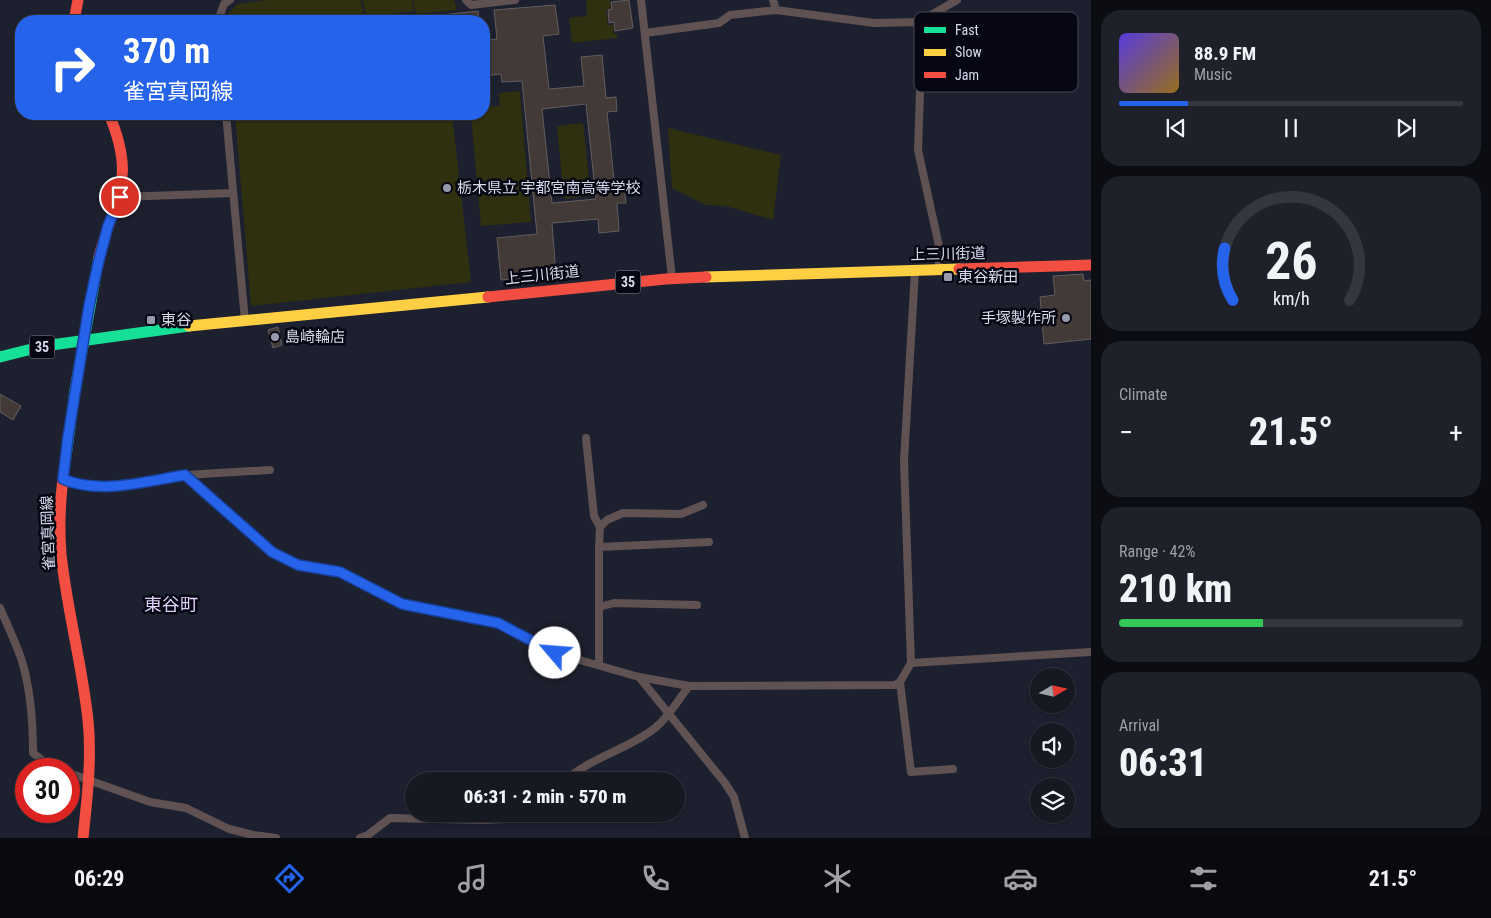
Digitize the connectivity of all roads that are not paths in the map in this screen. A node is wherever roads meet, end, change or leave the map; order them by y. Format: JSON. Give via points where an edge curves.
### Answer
{"nodes":[{"id":1,"x":78,"y":0,"type":"edge"},
{"id":2,"x":230,"y":0,"type":"edge"},
{"id":3,"x":466,"y":0,"type":"edge"},
{"id":4,"x":515,"y":0,"type":"edge"},
{"id":5,"x":641,"y":0,"type":"edge"},
{"id":6,"x":773,"y":0,"type":"edge"},
{"id":7,"x":957,"y":0,"type":"edge"},
{"id":8,"x":776,"y":10,"type":"junction"},
{"id":9,"x":936,"y":12,"type":"edge"},
{"id":10,"x":75,"y":15,"type":"edge"},
{"id":11,"x":220,"y":15,"type":"edge"},
{"id":12,"x":914,"y":22,"type":"edge"},
{"id":13,"x":645,"y":34,"type":"junction"},
{"id":14,"x":920,"y":92,"type":"edge"},
{"id":15,"x":111,"y":120,"type":"edge"},
{"id":16,"x":227,"y":120,"type":"edge"},
{"id":17,"x":233,"y":193,"type":"junction"},
{"id":18,"x":120,"y":197,"type":"junction"},
{"id":19,"x":1091,"y":265,"type":"edge"},
{"id":20,"x":939,"y":269,"type":"junction"},
{"id":21,"x":915,"y":270,"type":"junction"},
{"id":22,"x":672,"y":278,"type":"junction"},
{"id":23,"x":246,"y":321,"type":"junction"},
{"id":24,"x":84,"y":340,"type":"junction"},
{"id":25,"x":0,"y":356,"type":"edge"},
{"id":26,"x":586,"y":438,"type":"dead end"},
{"id":27,"x":270,"y":470,"type":"dead end"},
{"id":28,"x":185,"y":475,"type":"junction"},
{"id":29,"x":63,"y":479,"type":"junction"},
{"id":30,"x":703,"y":505,"type":"dead end"},
{"id":31,"x":600,"y":527,"type":"junction"},
{"id":32,"x":710,"y":542,"type":"dead end"},
{"id":33,"x":599,"y":547,"type":"junction"},
{"id":34,"x":697,"y":606,"type":"dead end"},
{"id":35,"x":599,"y":607,"type":"junction"},
{"id":36,"x":0,"y":608,"type":"edge"},
{"id":37,"x":1091,"y":652,"type":"edge"},
{"id":38,"x":910,"y":663,"type":"junction"},
{"id":39,"x":599,"y":665,"type":"junction"},
{"id":40,"x":640,"y":676,"type":"junction"},
{"id":41,"x":900,"y":682,"type":"junction"},
{"id":42,"x":689,"y":686,"type":"junction"},
{"id":43,"x":669,"y":714,"type":"junction"},
{"id":44,"x":39,"y":758,"type":"edge"},
{"id":45,"x":953,"y":768,"type":"dead end"},
{"id":46,"x":576,"y":772,"type":"edge"},
{"id":47,"x":80,"y":776,"type":"edge"},
{"id":48,"x":88,"y":779,"type":"junction"},
{"id":49,"x":405,"y":818,"type":"edge"},
{"id":50,"x":83,"y":838,"type":"edge"},
{"id":51,"x":276,"y":838,"type":"edge"},
{"id":52,"x":360,"y":838,"type":"edge"},
{"id":53,"x":745,"y":838,"type":"edge"}],
"edges":[{"from":1,"to":10,"type":"main road"},
{"from":2,"to":11,"type":"street","via":[[224,4]]},
{"from":3,"to":4,"type":"street","via":[[471,4]]},
{"from":5,"to":13,"type":"street"},
{"from":6,"to":8,"type":"street"},
{"from":7,"to":9,"type":"street"},
{"from":8,"to":12,"type":"street","via":[[874,23]]},
{"from":8,"to":13,"type":"street","via":[[730,15],[719,23]]},
{"from":13,"to":22,"type":"street"},
{"from":14,"to":20,"type":"street","via":[[918,150],[938,246]]},
{"from":15,"to":18,"type":"main road","name":"雀宮真岡線","via":[[123,161]]},
{"from":16,"to":17,"type":"street"},
{"from":17,"to":18,"type":"street"},
{"from":17,"to":23,"type":"street"},
{"from":18,"to":24,"type":"main road","name":"雀宮真岡線","via":[[99,256]]},
{"from":19,"to":20,"type":"main road","name":"上三川街道","number":"35"},
{"from":20,"to":21,"type":"main road","name":"上三川街道","number":"35"},
{"from":21,"to":22,"type":"main road","name":"上三川街道","number":"35"},
{"from":21,"to":38,"type":"street","via":[[904,461]]},
{"from":22,"to":23,"type":"main road","name":"上三川街道","number":"35"},
{"from":23,"to":24,"type":"main road","name":"上三川街道","number":"35"},
{"from":24,"to":25,"type":"main road","name":"上三川街道","number":"35"},
{"from":24,"to":29,"type":"main road","name":"雀宮真岡線"},
{"from":26,"to":31,"type":"street","via":[[594,516]]},
{"from":27,"to":28,"type":"street"},
{"from":28,"to":29,"type":"street","via":[[101,487],[79,485]]},
{"from":28,"to":39,"type":"street","via":[[272,552],[298,565],[340,572],[402,604],[498,623],[555,653]]},
{"from":29,"to":48,"type":"main road","name":"雀宮真岡線","via":[[62,555],[88,719]]},
{"from":30,"to":31,"type":"street","via":[[681,514],[623,514],[607,520]]},
{"from":31,"to":33,"type":"street"},
{"from":32,"to":33,"type":"street"},
{"from":33,"to":35,"type":"street"},
{"from":34,"to":35,"type":"street","via":[[614,603]]},
{"from":35,"to":39,"type":"street"},
{"from":36,"to":44,"type":"street","via":[[28,682],[33,722],[32,753]]},
{"from":37,"to":38,"type":"street"},
{"from":38,"to":41,"type":"street"},
{"from":39,"to":40,"type":"street"},
{"from":40,"to":42,"type":"street"},
{"from":40,"to":43,"type":"street"},
{"from":41,"to":42,"type":"street","via":[[868,686]]},
{"from":41,"to":45,"type":"street","via":[[911,772]]},
{"from":42,"to":43,"type":"street"},
{"from":43,"to":46,"type":"street","via":[[640,738]]},
{"from":43,"to":53,"type":"street","via":[[734,797]]},
{"from":47,"to":48,"type":"street"},
{"from":48,"to":50,"type":"main road","name":"雀宮真岡線"},
{"from":48,"to":51,"type":"street","via":[[150,802],[186,808],[229,829]]},
{"from":49,"to":52,"type":"street","via":[[390,818]]}]}
